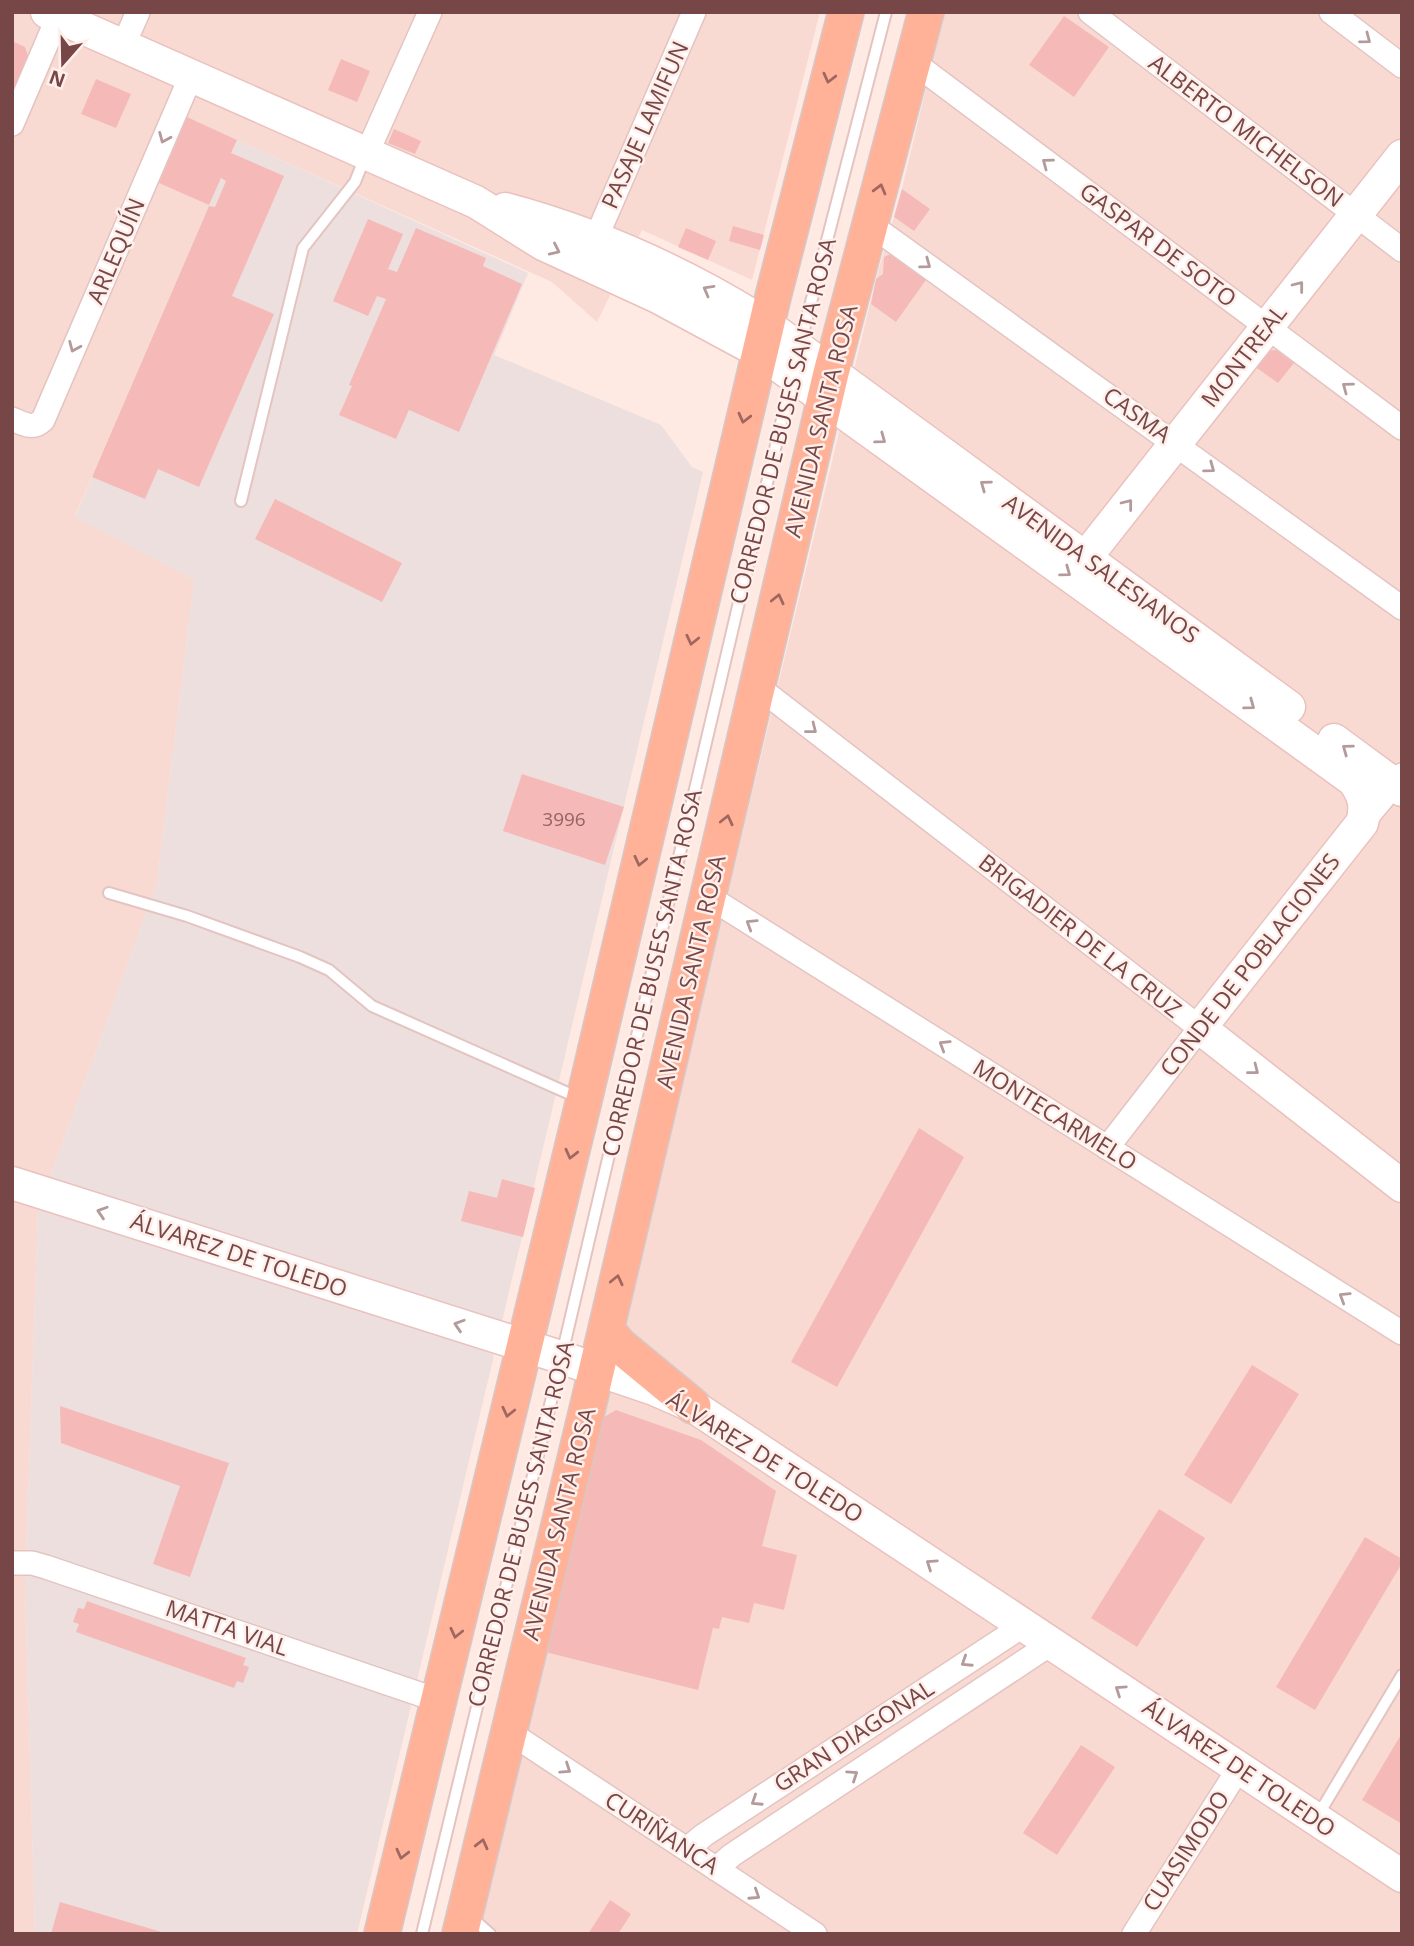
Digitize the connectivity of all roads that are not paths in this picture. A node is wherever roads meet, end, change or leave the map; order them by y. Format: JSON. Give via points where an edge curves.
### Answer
{"nodes":[{"id":1,"x":138,"y":12,"type":"edge"},
{"id":2,"x":430,"y":12,"type":"edge"},
{"id":3,"x":694,"y":12,"type":"edge"},
{"id":4,"x":886,"y":12,"type":"edge"},
{"id":5,"x":926,"y":12,"type":"edge"},
{"id":6,"x":1090,"y":12,"type":"edge"},
{"id":7,"x":1331,"y":12,"type":"edge"},
{"id":8,"x":841,"y":14,"type":"edge"},
{"id":9,"x":53,"y":15,"type":"edge"},
{"id":10,"x":123,"y":46,"type":"junction"},
{"id":11,"x":913,"y":62,"type":"junction"},
{"id":12,"x":1402,"y":66,"type":"edge"},
{"id":13,"x":191,"y":76,"type":"junction"},
{"id":14,"x":12,"y":124,"type":"edge"},
{"id":15,"x":367,"y":153,"type":"junction"},
{"id":16,"x":1402,"y":156,"type":"edge"},
{"id":17,"x":476,"y":202,"type":"junction"},
{"id":18,"x":1355,"y":215,"type":"junction"},
{"id":19,"x":871,"y":225,"type":"junction"},
{"id":20,"x":596,"y":238,"type":"junction"},
{"id":21,"x":1402,"y":250,"type":"edge"},
{"id":22,"x":1267,"y":327,"type":"junction"},
{"id":23,"x":763,"y":338,"type":"junction"},
{"id":24,"x":796,"y":363,"type":"junction"},
{"id":25,"x":829,"y":386,"type":"junction"},
{"id":26,"x":12,"y":419,"type":"edge"},
{"id":27,"x":1402,"y":428,"type":"edge"},
{"id":28,"x":1175,"y":443,"type":"junction"},
{"id":29,"x":240,"y":501,"type":"dead end"},
{"id":30,"x":1086,"y":557,"type":"junction"},
{"id":31,"x":1402,"y":608,"type":"edge"},
{"id":32,"x":758,"y":687,"type":"junction"},
{"id":33,"x":1399,"y":783,"type":"edge"},
{"id":34,"x":1362,"y":824,"type":"junction"},
{"id":35,"x":109,"y":893,"type":"dead end"},
{"id":36,"x":709,"y":897,"type":"junction"},
{"id":37,"x":1200,"y":1028,"type":"junction"},
{"id":38,"x":584,"y":1100,"type":"junction"},
{"id":39,"x":1107,"y":1148,"type":"junction"},
{"id":40,"x":12,"y":1184,"type":"edge"},
{"id":41,"x":1402,"y":1186,"type":"edge"},
{"id":42,"x":606,"y":1329,"type":"junction"},
{"id":43,"x":1402,"y":1333,"type":"edge"},
{"id":44,"x":524,"y":1346,"type":"junction"},
{"id":45,"x":561,"y":1358,"type":"junction"},
{"id":46,"x":596,"y":1370,"type":"junction"},
{"id":47,"x":693,"y":1406,"type":"junction"},
{"id":48,"x":12,"y":1563,"type":"edge"},
{"id":49,"x":1024,"y":1625,"type":"junction"},
{"id":50,"x":1052,"y":1645,"type":"junction"},
{"id":51,"x":1402,"y":1675,"type":"edge"},
{"id":52,"x":440,"y":1701,"type":"junction"},
{"id":53,"x":509,"y":1731,"type":"junction"},
{"id":54,"x":1239,"y":1768,"type":"junction"},
{"id":55,"x":1316,"y":1819,"type":"junction"},
{"id":56,"x":687,"y":1849,"type":"junction"},
{"id":57,"x":716,"y":1868,"type":"junction"},
{"id":58,"x":1402,"y":1876,"type":"edge"},
{"id":59,"x":472,"y":1927,"type":"edge"},
{"id":60,"x":382,"y":1934,"type":"edge"},
{"id":61,"x":422,"y":1934,"type":"edge"},
{"id":62,"x":815,"y":1934,"type":"edge"},
{"id":63,"x":1134,"y":1934,"type":"edge"}],
"edges":[{"from":1,"to":10,"type":"street"},
{"from":2,"to":15,"type":"street"},
{"from":3,"to":20,"type":"street","name":"PASAJE LAMIFUN"},
{"from":4,"to":24,"type":"lane","name":"CORREDOR DE BUSES SANTA ROSA"},
{"from":5,"to":11,"type":"main road","name":"AVENIDA SANTA ROSA"},
{"from":6,"to":18,"type":"street","name":"ALBERTO MICHELSON"},
{"from":7,"to":12,"type":"street","one_way":true},
{"from":8,"to":23,"type":"main road","one_way":true},
{"from":9,"to":10,"type":"main road"},
{"from":9,"to":14,"type":"street"},
{"from":10,"to":13,"type":"main road"},
{"from":19,"to":11,"type":"main road","name":"AVENIDA SANTA ROSA","one_way":true},
{"from":22,"to":11,"type":"street","name":"GASPAR DE SOTO","one_way":true},
{"from":13,"to":15,"type":"main road"},
{"from":13,"to":26,"type":"street","name":"ARLEQUÍN","one_way":true,"via":[[43,420],[30,426]]},
{"from":15,"to":17,"type":"main road"},
{"from":15,"to":29,"type":"lane","via":[[355,182],[303,248]]},
{"from":16,"to":18,"type":"main road","name":"MONTREAL"},
{"from":17,"to":20,"type":"main road"},
{"from":17,"to":23,"type":"main road","one_way":true,"via":[[544,244],[658,297]]},
{"from":18,"to":21,"type":"street","name":"ALBERTO MICHELSON"},
{"from":22,"to":18,"type":"main road","name":"MONTREAL","one_way":true},
{"from":19,"to":25,"type":"main road","name":"AVENIDA SANTA ROSA"},
{"from":19,"to":28,"type":"street","name":"CASMA","one_way":true},
{"from":23,"to":20,"type":"main road","one_way":true,"via":[[690,280]]},
{"from":27,"to":22,"type":"street","name":"GASPAR DE SOTO","one_way":true},
{"from":22,"to":28,"type":"main road","name":"MONTREAL"},
{"from":23,"to":24,"type":"main road","name":"AVENIDA SALESIANOS"},
{"from":23,"to":38,"type":"main road","one_way":true},
{"from":24,"to":25,"type":"main road","name":"AVENIDA SALESIANOS"},
{"from":24,"to":45,"type":"lane","name":"CORREDOR DE BUSES SANTA ROSA"},
{"from":30,"to":25,"type":"main road","name":"AVENIDA SALESIANOS","one_way":true},
{"from":32,"to":25,"type":"main road","name":"AVENIDA SANTA ROSA","one_way":true},
{"from":25,"to":34,"type":"main road","name":"AVENIDA SALESIANOS","one_way":true,"via":[[1346,775],[1363,795]]},
{"from":30,"to":28,"type":"main road","name":"MONTREAL","one_way":true},
{"from":28,"to":31,"type":"street","name":"CASMA","one_way":true},
{"from":33,"to":30,"type":"main road","name":"AVENIDA SALESIANOS","one_way":true},
{"from":36,"to":32,"type":"main road","name":"AVENIDA SANTA ROSA","one_way":true},
{"from":32,"to":37,"type":"street","name":"BRIGADIER DE LA CRUZ","one_way":true},
{"from":33,"to":34,"type":"street","name":"CONDE DE POBLACIONES"},
{"from":34,"to":37,"type":"main road","name":"CONDE DE POBLACIONES"},
{"from":35,"to":38,"type":"lane","via":[[300,957],[329,970],[372,1006]]},
{"from":39,"to":36,"type":"street","name":"MONTECARMELO","one_way":true},
{"from":42,"to":36,"type":"main road","name":"AVENIDA SANTA ROSA","one_way":true},
{"from":37,"to":39,"type":"street","name":"CONDE DE POBLACIONES"},
{"from":37,"to":41,"type":"main road","name":"BRIGADIER DE LA CRUZ","one_way":true},
{"from":38,"to":44,"type":"main road","one_way":true},
{"from":43,"to":39,"type":"street","name":"MONTECARMELO","one_way":true},
{"from":44,"to":40,"type":"main road","name":"ÁLVAREZ DE TOLEDO","one_way":true},
{"from":42,"to":46,"type":"main road","name":"AVENIDA SANTA ROSA"},
{"from":42,"to":47,"type":"main road"},
{"from":44,"to":45,"type":"main road","name":"ÁLVAREZ DE TOLEDO"},
{"from":44,"to":52,"type":"main road","one_way":true},
{"from":45,"to":46,"type":"main road","name":"ÁLVAREZ DE TOLEDO"},
{"from":45,"to":61,"type":"lane","name":"CORREDOR DE BUSES SANTA ROSA"},
{"from":46,"to":47,"type":"main road","name":"ÁLVAREZ DE TOLEDO"},
{"from":46,"to":53,"type":"main road","name":"AVENIDA SANTA ROSA"},
{"from":49,"to":47,"type":"main road","name":"ÁLVAREZ DE TOLEDO","one_way":true},
{"from":48,"to":52,"type":"street","name":"MATTA VIAL","via":[[47,1567]]},
{"from":49,"to":50,"type":"main road","name":"ÁLVAREZ DE TOLEDO"},
{"from":49,"to":56,"type":"street","name":"GRAN DIAGONAL","one_way":true},
{"from":54,"to":50,"type":"main road","name":"ÁLVAREZ DE TOLEDO","one_way":true},
{"from":57,"to":50,"type":"street","name":"GRAN DIAGONAL","one_way":true},
{"from":51,"to":55,"type":"lane"},
{"from":52,"to":60,"type":"main road","one_way":true},
{"from":53,"to":56,"type":"street","name":"CURIÑANCA","one_way":true},
{"from":59,"to":53,"type":"main road","name":"AVENIDA SANTA ROSA","one_way":true},
{"from":54,"to":55,"type":"main road","name":"ÁLVAREZ DE TOLEDO"},
{"from":54,"to":63,"type":"street","name":"CUASIMODO"},
{"from":55,"to":58,"type":"main road","name":"ÁLVAREZ DE TOLEDO"},
{"from":56,"to":57,"type":"street","name":"CURIÑANCA"},
{"from":57,"to":62,"type":"street","name":"CURIÑANCA","one_way":true}]}
